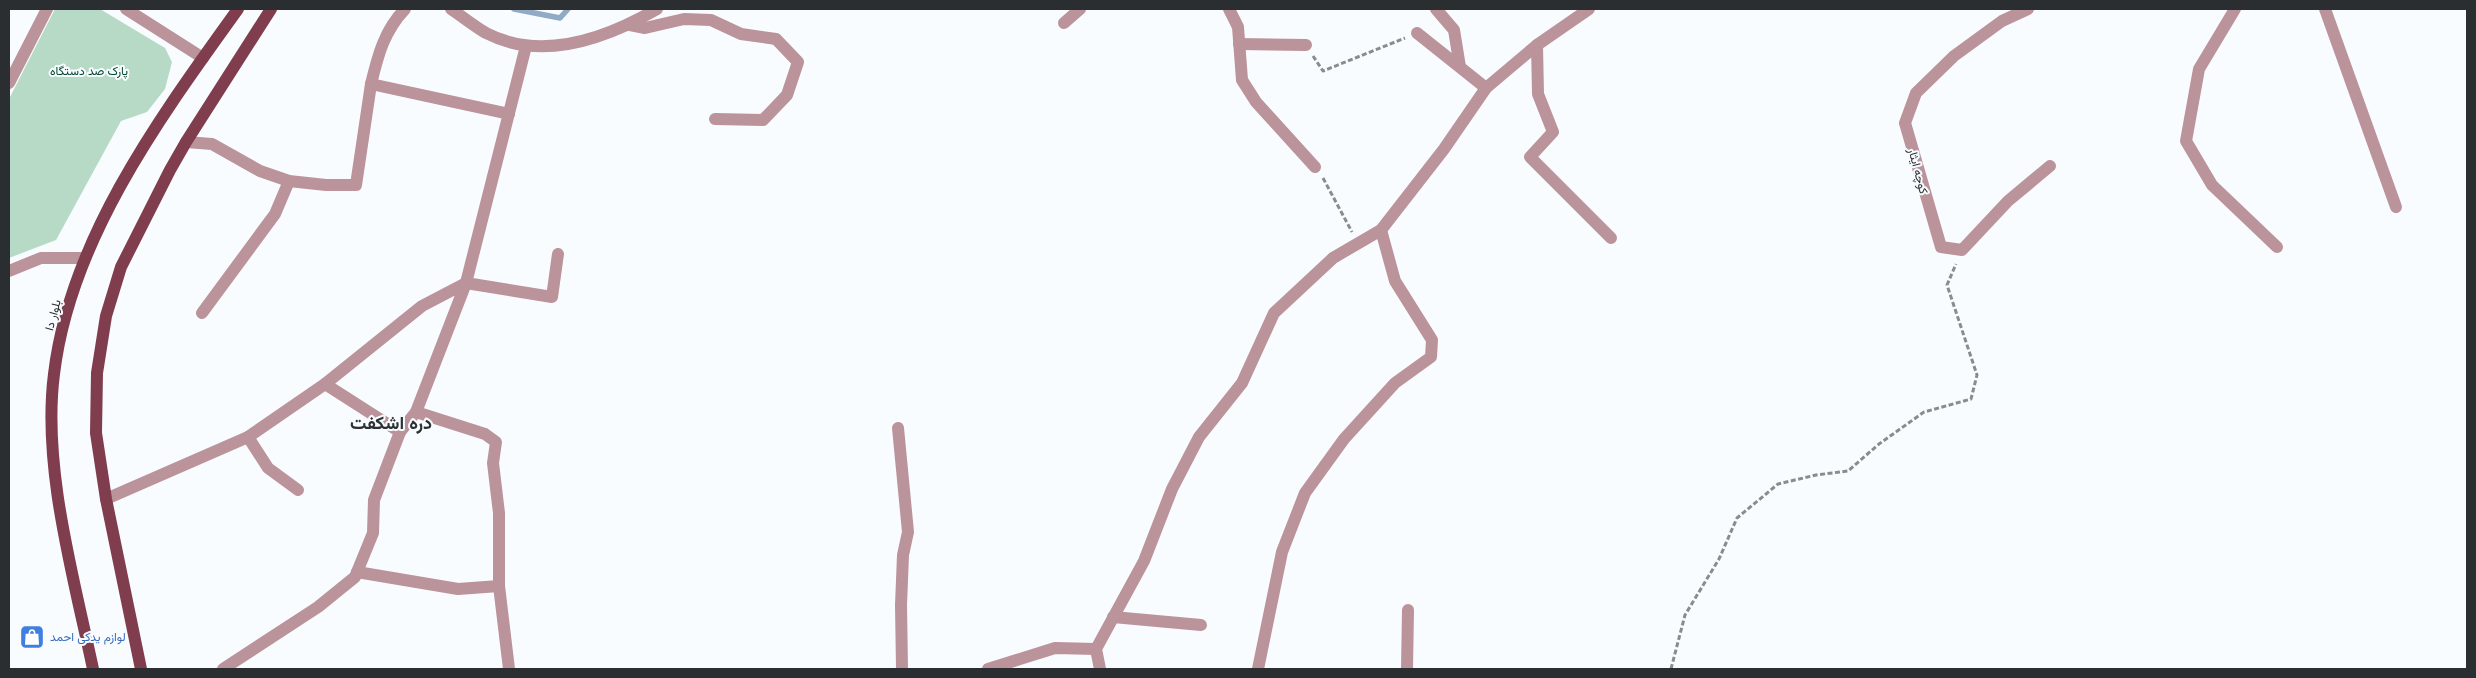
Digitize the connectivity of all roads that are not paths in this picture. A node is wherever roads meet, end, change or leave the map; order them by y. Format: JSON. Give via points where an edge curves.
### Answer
{"nodes":[{"id":1,"x":48,"y":9,"type":"edge"},
{"id":2,"x":126,"y":9,"type":"edge"},
{"id":3,"x":238,"y":9,"type":"edge"},
{"id":4,"x":405,"y":9,"type":"edge"},
{"id":5,"x":451,"y":9,"type":"edge"},
{"id":6,"x":657,"y":9,"type":"edge"},
{"id":7,"x":1080,"y":9,"type":"edge"},
{"id":8,"x":1230,"y":9,"type":"edge"},
{"id":9,"x":1436,"y":9,"type":"edge"},
{"id":10,"x":1589,"y":9,"type":"edge"},
{"id":11,"x":2028,"y":9,"type":"edge"},
{"id":12,"x":2235,"y":9,"type":"edge"},
{"id":13,"x":2325,"y":9,"type":"edge"},
{"id":14,"x":267,"y":10,"type":"edge"},
{"id":15,"x":1064,"y":23,"type":"dead end"},
{"id":16,"x":630,"y":25,"type":"junction"},
{"id":17,"x":1417,"y":33,"type":"road end"},
{"id":18,"x":1239,"y":44,"type":"junction"},
{"id":19,"x":1306,"y":45,"type":"road end"},
{"id":20,"x":1537,"y":45,"type":"junction"},
{"id":21,"x":526,"y":46,"type":"junction"},
{"id":22,"x":203,"y":58,"type":"junction"},
{"id":23,"x":1460,"y":67,"type":"junction"},
{"id":24,"x":9,"y":83,"type":"edge"},
{"id":25,"x":371,"y":84,"type":"junction"},
{"id":26,"x":1486,"y":88,"type":"junction"},
{"id":27,"x":509,"y":114,"type":"junction"},
{"id":28,"x":715,"y":119,"type":"dead end"},
{"id":29,"x":186,"y":142,"type":"junction"},
{"id":30,"x":2050,"y":166,"type":"dead end"},
{"id":31,"x":1315,"y":167,"type":"road end"},
{"id":32,"x":289,"y":181,"type":"junction"},
{"id":33,"x":2396,"y":208,"type":"dead end"},
{"id":34,"x":1381,"y":230,"type":"junction"},
{"id":35,"x":1611,"y":238,"type":"dead end"},
{"id":36,"x":2277,"y":247,"type":"dead end"},
{"id":37,"x":558,"y":254,"type":"dead end"},
{"id":38,"x":84,"y":258,"type":"junction"},
{"id":39,"x":9,"y":271,"type":"edge"},
{"id":40,"x":466,"y":283,"type":"junction"},
{"id":41,"x":202,"y":313,"type":"dead end"},
{"id":42,"x":325,"y":384,"type":"junction"},
{"id":43,"x":416,"y":412,"type":"junction"},
{"id":44,"x":898,"y":428,"type":"dead end"},
{"id":45,"x":400,"y":432,"type":"junction"},
{"id":46,"x":248,"y":437,"type":"junction"},
{"id":47,"x":298,"y":490,"type":"dead end"},
{"id":48,"x":106,"y":499,"type":"junction"},
{"id":49,"x":357,"y":572,"type":"junction"},
{"id":50,"x":499,"y":586,"type":"junction"},
{"id":51,"x":1408,"y":610,"type":"dead end"},
{"id":52,"x":1113,"y":616,"type":"junction"},
{"id":53,"x":1201,"y":625,"type":"dead end"},
{"id":54,"x":1096,"y":649,"type":"junction"},
{"id":55,"x":93,"y":669,"type":"edge"},
{"id":56,"x":141,"y":669,"type":"edge"},
{"id":57,"x":223,"y":669,"type":"edge"},
{"id":58,"x":509,"y":669,"type":"edge"},
{"id":59,"x":902,"y":669,"type":"edge"},
{"id":60,"x":988,"y":669,"type":"edge"},
{"id":61,"x":1100,"y":669,"type":"edge"},
{"id":62,"x":1258,"y":669,"type":"edge"},
{"id":63,"x":1407,"y":669,"type":"edge"}],
"edges":[{"from":1,"to":24,"type":"street"},
{"from":2,"to":22,"type":"street"},
{"from":3,"to":22,"type":"main road","name":"بلوار دا"},
{"from":4,"to":25,"type":"street","via":[[381,43]]},
{"from":5,"to":21,"type":"street","via":[[487,33]]},
{"from":6,"to":16,"type":"street"},
{"from":7,"to":15,"type":"street"},
{"from":8,"to":18,"type":"street","via":[[1238,27]]},
{"from":9,"to":23,"type":"street","via":[[1454,30]]},
{"from":10,"to":20,"type":"street"},
{"from":11,"to":30,"type":"street","name":"کوچه ایثار","via":[[2002,21],[1954,56],[1916,93],[1905,123],[1941,247],[1962,250],[2008,201]]},
{"from":12,"to":36,"type":"street","via":[[2199,69],[2186,141],[2212,185]]},
{"from":13,"to":33,"type":"street"},
{"from":14,"to":29,"type":"main road"},
{"from":16,"to":21,"type":"street","via":[[560,46]]},
{"from":16,"to":28,"type":"street","via":[[645,28],[684,20],[711,20],[741,34],[776,38],[798,62],[787,95],[763,120]]},
{"from":17,"to":23,"type":"street"},
{"from":18,"to":19,"type":"street"},
{"from":18,"to":31,"type":"street","via":[[1242,80],[1246,87]]},
{"from":20,"to":26,"type":"street"},
{"from":20,"to":35,"type":"street","via":[[1538,94],[1554,132],[1530,157]]},
{"from":21,"to":27,"type":"street"},
{"from":22,"to":38,"type":"main road","name":"بلوار دا","via":[[139,156]]},
{"from":23,"to":26,"type":"street"},
{"from":25,"to":27,"type":"street"},
{"from":25,"to":32,"type":"street","via":[[356,185]]},
{"from":26,"to":34,"type":"street"},
{"from":27,"to":40,"type":"street"},
{"from":29,"to":32,"type":"street","via":[[212,144],[260,171]]},
{"from":29,"to":48,"type":"main road","via":[[121,267],[106,316],[97,373],[96,432]]},
{"from":32,"to":41,"type":"street","via":[[275,214]]},
{"from":34,"to":52,"type":"street","via":[[1333,258],[1274,312],[1242,383],[1199,437],[1172,488],[1144,562]]},
{"from":34,"to":62,"type":"street","via":[[1395,281],[1432,340],[1431,357],[1395,383],[1344,439],[1305,493],[1282,552]]},
{"from":37,"to":40,"type":"street","via":[[552,297]]},
{"from":38,"to":39,"type":"street","via":[[41,258]]},
{"from":38,"to":55,"type":"main road","name":"بلوار دا","via":[[64,320],[54,374],[53,425],[57,491]]},
{"from":40,"to":42,"type":"street","via":[[422,306]]},
{"from":40,"to":43,"type":"street"},
{"from":42,"to":45,"type":"street"},
{"from":42,"to":46,"type":"street"},
{"from":43,"to":45,"type":"street"},
{"from":43,"to":50,"type":"street","via":[[485,434],[496,442],[493,463],[499,514]]},
{"from":44,"to":59,"type":"street","via":[[908,532],[903,554]]},
{"from":45,"to":49,"type":"street","via":[[374,500],[373,533]]},
{"from":46,"to":47,"type":"street","via":[[268,468]]},
{"from":46,"to":48,"type":"street"},
{"from":48,"to":56,"type":"main road"},
{"from":49,"to":50,"type":"street","via":[[458,589]]},
{"from":49,"to":57,"type":"street","via":[[356,577],[318,607]]},
{"from":50,"to":58,"type":"street"},
{"from":51,"to":63,"type":"street"},
{"from":52,"to":53,"type":"street"},
{"from":52,"to":54,"type":"street"},
{"from":54,"to":60,"type":"street","via":[[1055,648]]},
{"from":54,"to":61,"type":"street"}]}
